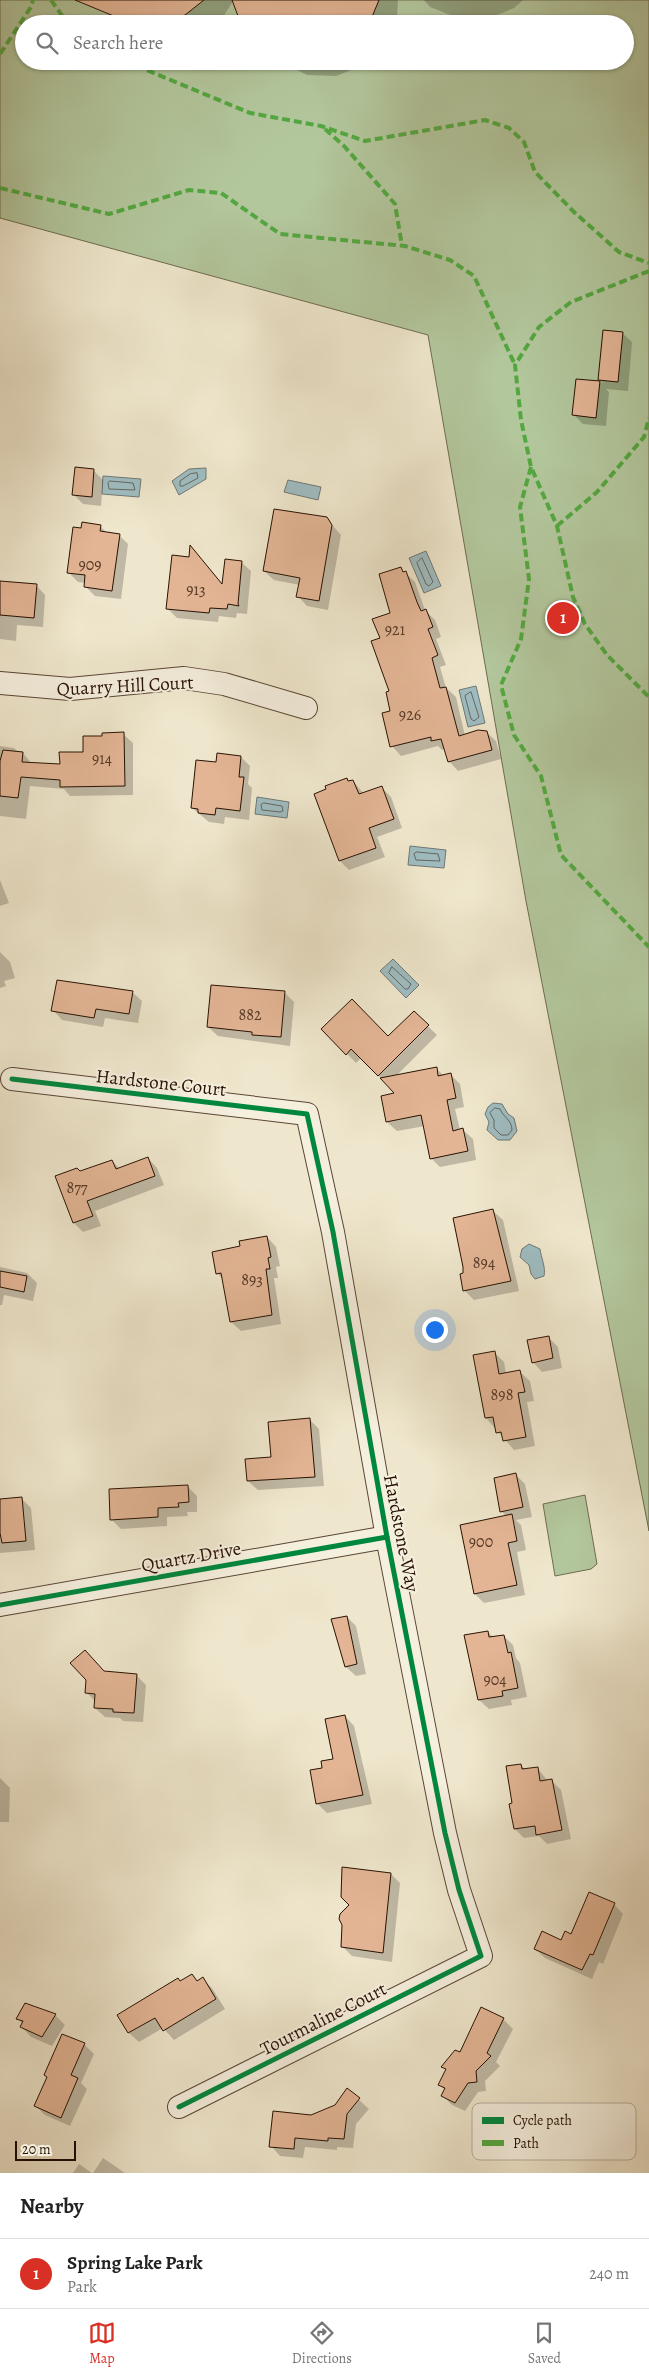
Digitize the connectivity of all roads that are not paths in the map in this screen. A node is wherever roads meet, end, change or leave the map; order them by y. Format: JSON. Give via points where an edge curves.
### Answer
{"nodes":[{"id":1,"x":0,"y":683,"type":"edge"},
{"id":2,"x":306,"y":708,"type":"dead end"},
{"id":3,"x":12,"y":1079,"type":"dead end"},
{"id":4,"x":307,"y":1114,"type":"joint"},
{"id":5,"x":387,"y":1537,"type":"junction"},
{"id":6,"x":0,"y":1605,"type":"edge"},
{"id":7,"x":481,"y":1956,"type":"joint"},
{"id":8,"x":179,"y":2107,"type":"dead end"}],
"edges":[{"from":1,"to":2,"type":"street","name":"Quarry Hill Court","via":[[70,690],[184,678],[224,684]]},
{"from":3,"to":4,"type":"street","name":"Hardstone Court"},
{"from":4,"to":5,"type":"street","name":"Hardstone Way","via":[[333,1232]]},
{"from":5,"to":6,"type":"street","name":"Quartz Drive"},
{"from":5,"to":7,"type":"street","name":"Hardstone Way","via":[[445,1833]]},
{"from":7,"to":8,"type":"street","name":"Tourmaline Court"}]}
